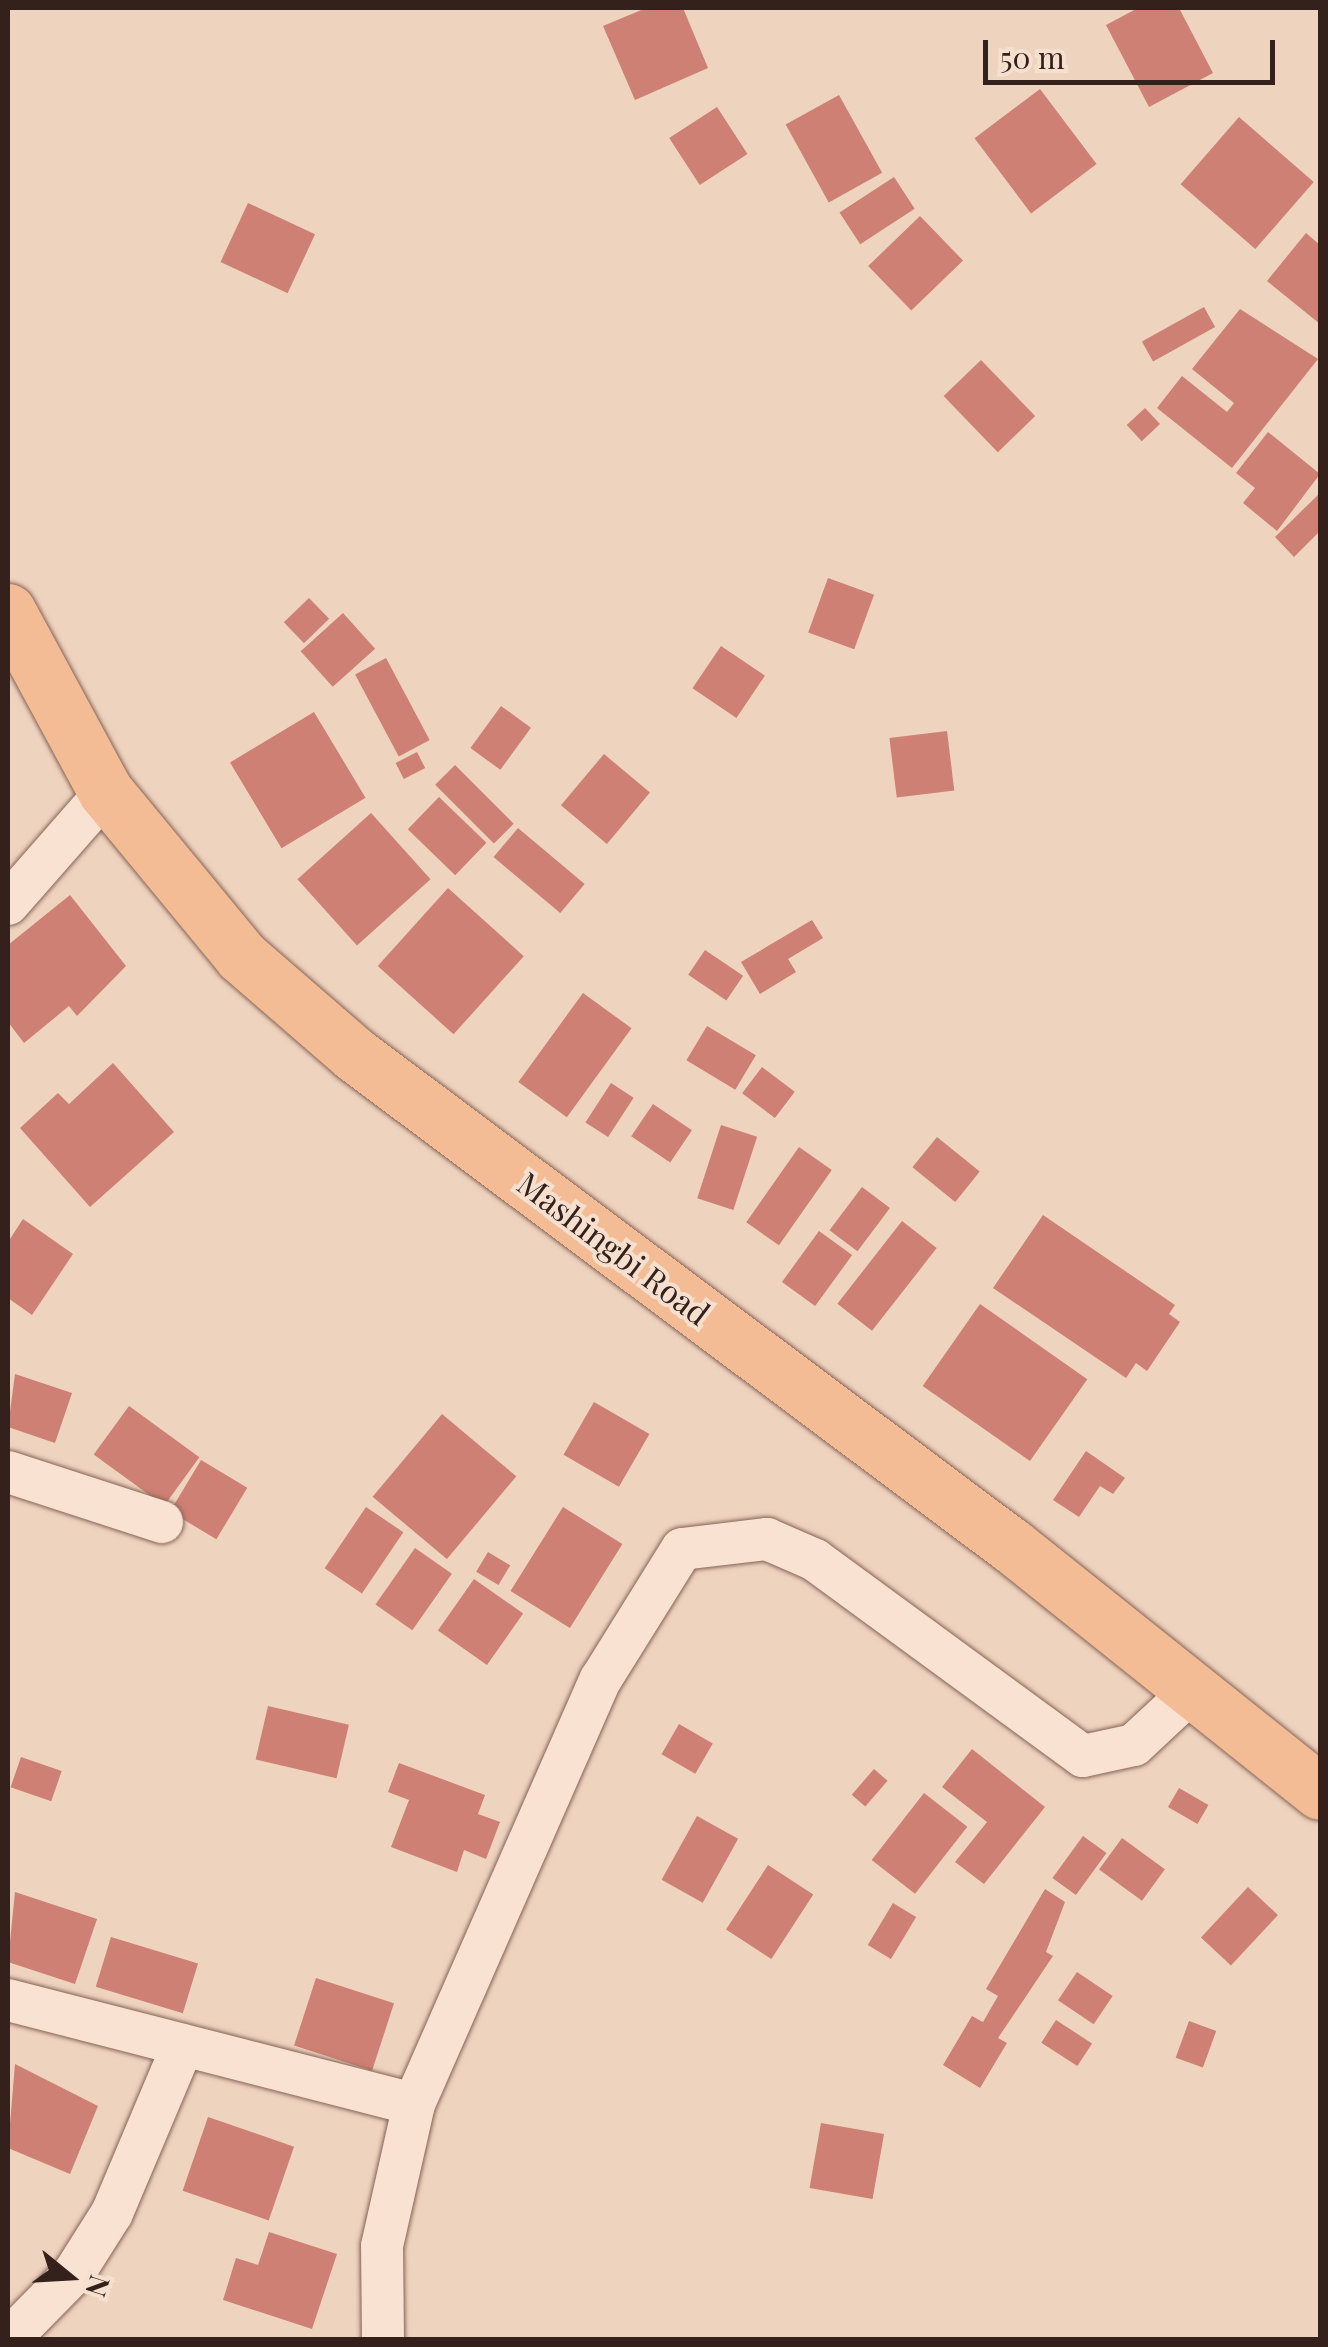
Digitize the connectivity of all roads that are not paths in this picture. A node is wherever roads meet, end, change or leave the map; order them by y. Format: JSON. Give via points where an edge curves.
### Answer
{"nodes":[{"id":1,"x":8,"y":611,"type":"edge"},
{"id":2,"x":106,"y":792,"type":"junction"},
{"id":3,"x":8,"y":904,"type":"edge"},
{"id":4,"x":8,"y":1472,"type":"edge"},
{"id":5,"x":162,"y":1522,"type":"dead end"},
{"id":6,"x":1191,"y":1692,"type":"junction"},
{"id":7,"x":1320,"y":1792,"type":"edge"},
{"id":8,"x":8,"y":2000,"type":"edge"},
{"id":9,"x":182,"y":2045,"type":"junction"},
{"id":10,"x":414,"y":2104,"type":"junction"},
{"id":11,"x":8,"y":2340,"type":"edge"},
{"id":12,"x":383,"y":2340,"type":"edge"}],
"edges":[{"from":1,"to":2,"type":"main road","name":"Mashingbi Road"},
{"from":2,"to":3,"type":"street"},
{"from":2,"to":6,"type":"main road","name":"Mashingbi Road","via":[[241,956],[354,1054],[1012,1546]]},
{"from":4,"to":5,"type":"street"},
{"from":6,"to":7,"type":"main road","name":"Mashingbi Road"},
{"from":6,"to":10,"type":"street","via":[[1134,1744],[1084,1756],[815,1560],[767,1539],[682,1549],[601,1679]]},
{"from":8,"to":9,"type":"street"},
{"from":9,"to":10,"type":"street"},
{"from":9,"to":11,"type":"street","via":[[112,2212],[74,2273]]},
{"from":10,"to":12,"type":"street","via":[[382,2246]]}]}
